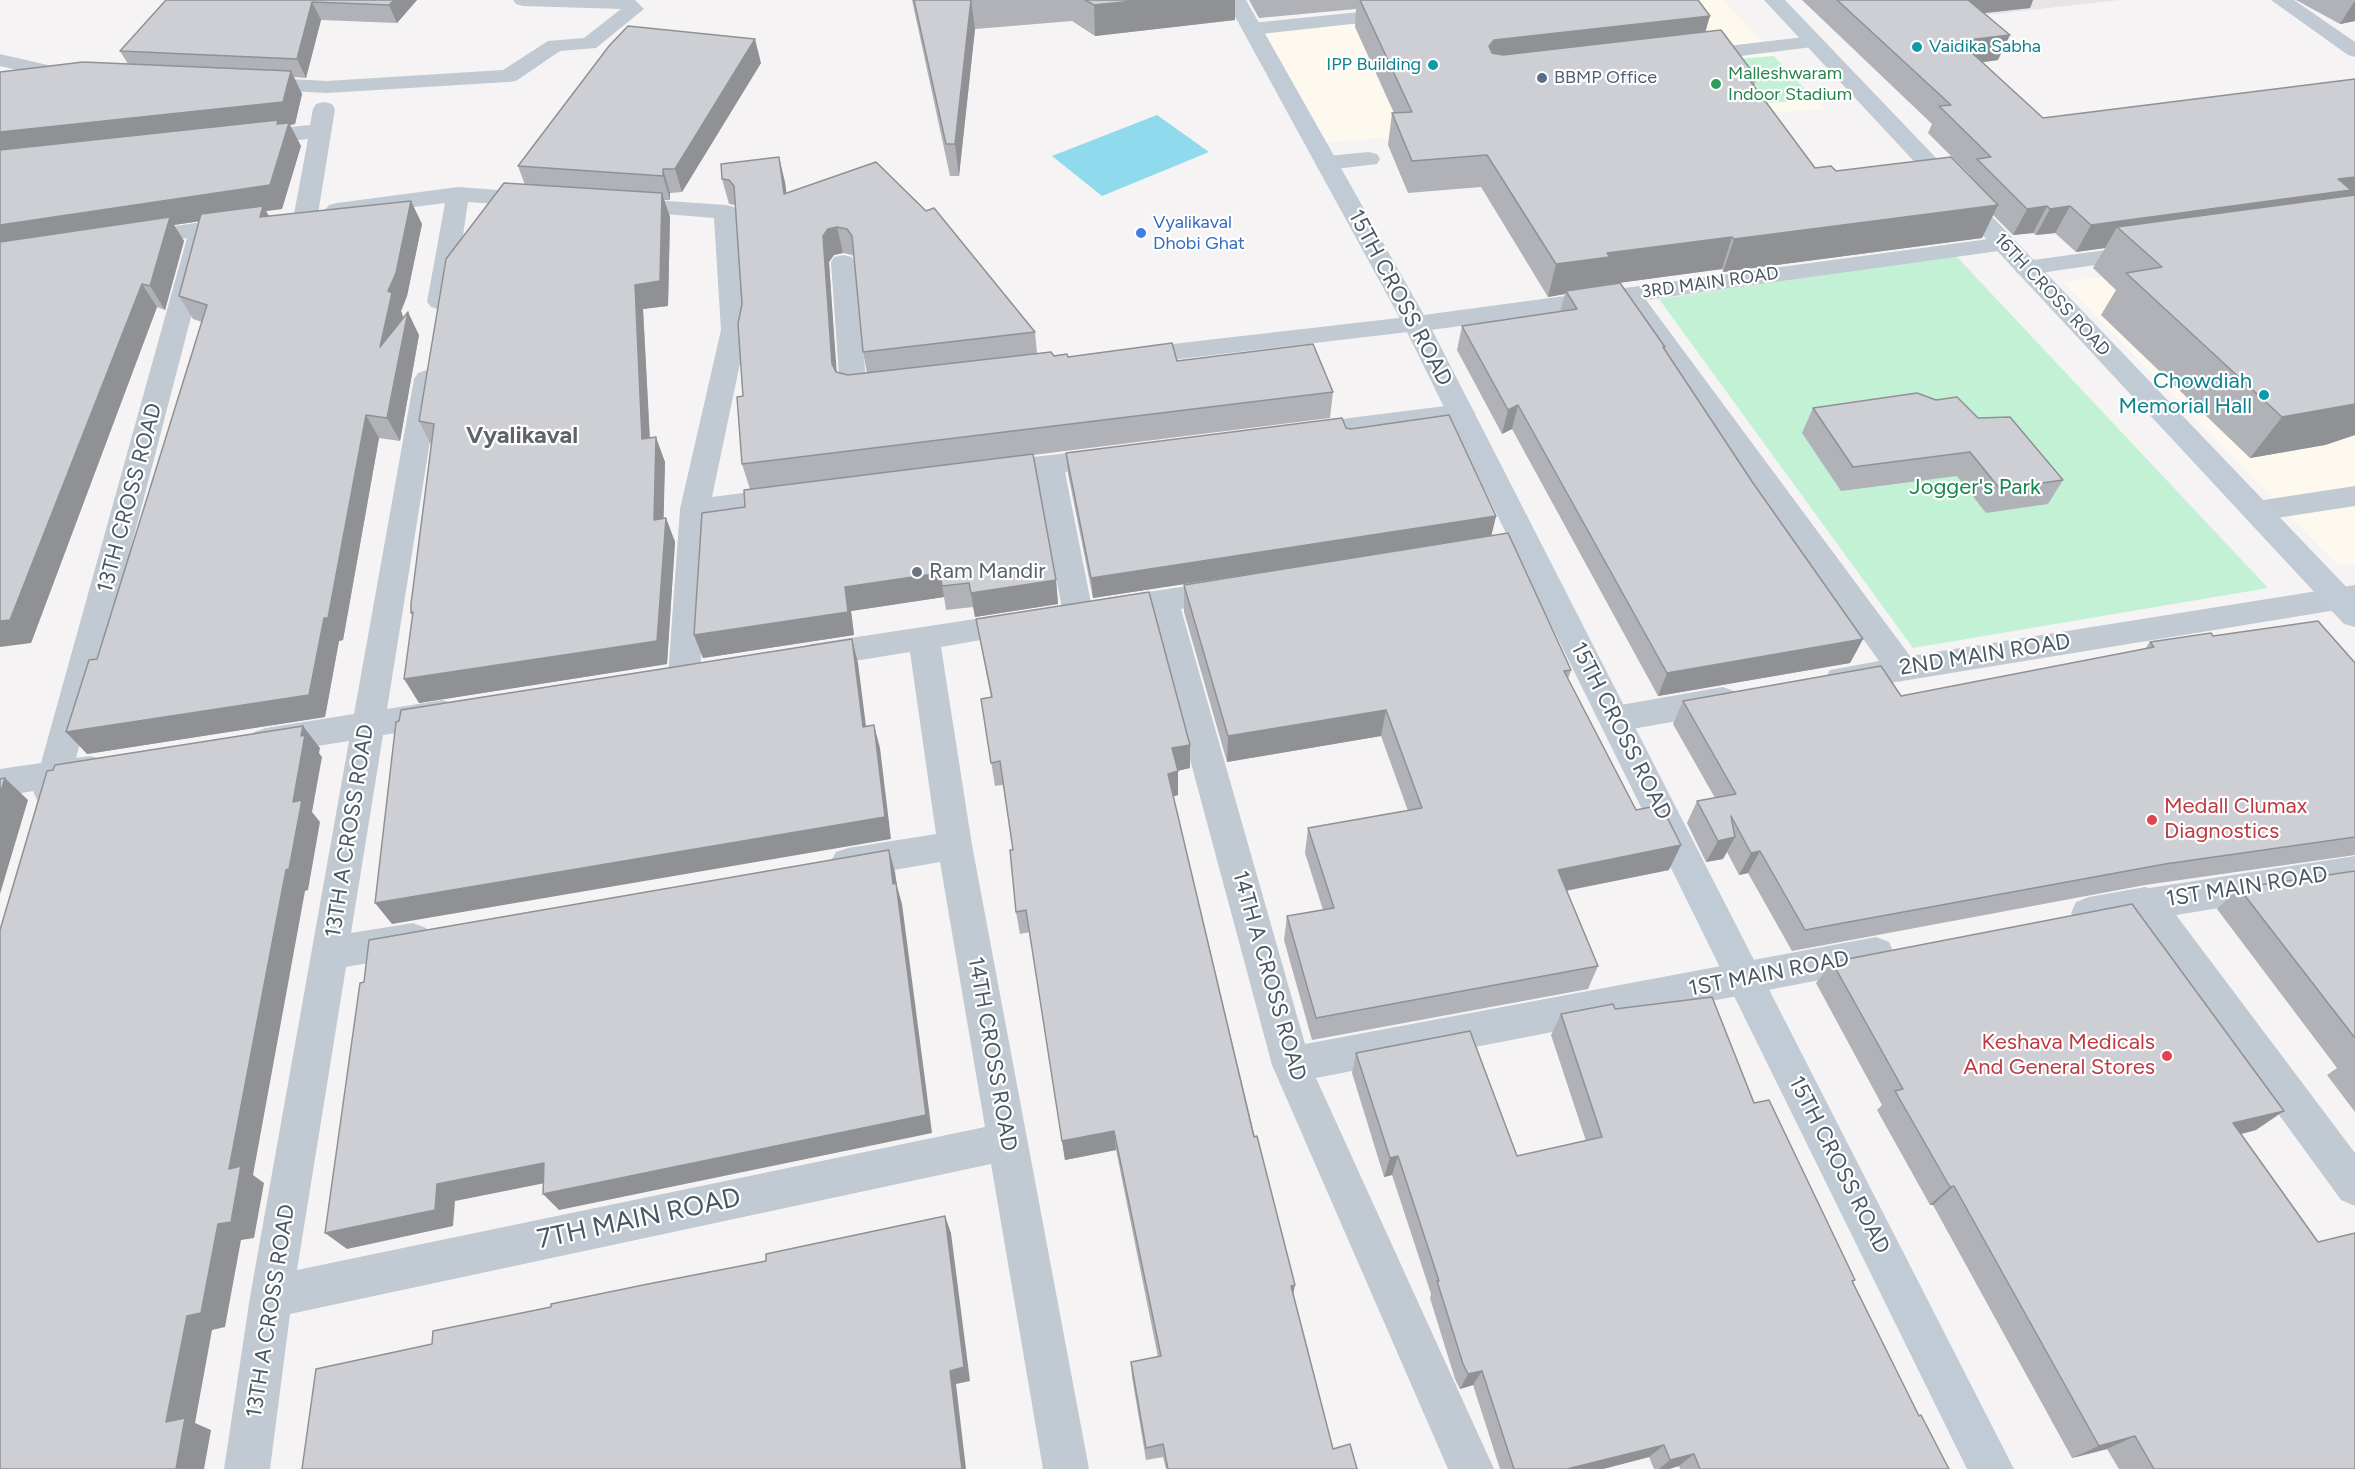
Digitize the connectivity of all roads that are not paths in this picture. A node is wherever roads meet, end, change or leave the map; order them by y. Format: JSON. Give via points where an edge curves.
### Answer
{"nodes":[{"id":1,"x":523,"y":0,"type":"edge"},
{"id":2,"x":1236,"y":0,"type":"edge"},
{"id":3,"x":1774,"y":0,"type":"edge"},
{"id":4,"x":2281,"y":0,"type":"edge"},
{"id":5,"x":1415,"y":12,"type":"edge"},
{"id":6,"x":1252,"y":28,"type":"junction"},
{"id":7,"x":1813,"y":42,"type":"junction"},
{"id":8,"x":2355,"y":51,"type":"edge"},
{"id":9,"x":1672,"y":58,"type":"edge"},
{"id":10,"x":0,"y":60,"type":"edge"},
{"id":11,"x":66,"y":75,"type":"junction"},
{"id":12,"x":101,"y":76,"type":"edge"},
{"id":13,"x":232,"y":82,"type":"edge"},
{"id":14,"x":21,"y":85,"type":"edge"},
{"id":15,"x":327,"y":87,"type":"junction"},
{"id":16,"x":320,"y":131,"type":"junction"},
{"id":17,"x":225,"y":141,"type":"edge"},
{"id":18,"x":1369,"y":159,"type":"dead end"},
{"id":19,"x":1328,"y":163,"type":"junction"},
{"id":20,"x":458,"y":194,"type":"junction"},
{"id":21,"x":559,"y":201,"type":"edge"},
{"id":22,"x":595,"y":203,"type":"edge"},
{"id":23,"x":112,"y":243,"type":"edge"},
{"id":24,"x":2004,"y":244,"type":"junction"},
{"id":25,"x":2167,"y":248,"type":"edge"},
{"id":26,"x":843,"y":262,"type":"dead end"},
{"id":27,"x":2026,"y":268,"type":"junction"},
{"id":28,"x":1628,"y":294,"type":"junction"},
{"id":29,"x":1416,"y":324,"type":"junction"},
{"id":30,"x":1099,"y":361,"type":"edge"},
{"id":31,"x":900,"y":384,"type":"edge"},
{"id":32,"x":1461,"y":413,"type":"junction"},
{"id":33,"x":1273,"y":437,"type":"edge"},
{"id":34,"x":1131,"y":454,"type":"edge"},
{"id":35,"x":1049,"y":465,"type":"junction"},
{"id":36,"x":966,"y":475,"type":"edge"},
{"id":37,"x":813,"y":494,"type":"edge"},
{"id":38,"x":2355,"y":496,"type":"edge"},
{"id":39,"x":695,"y":509,"type":"junction"},
{"id":40,"x":2257,"y":512,"type":"junction"},
{"id":41,"x":1528,"y":544,"type":"junction"},
{"id":42,"x":1492,"y":550,"type":"edge"},
{"id":43,"x":1257,"y":586,"type":"edge"},
{"id":44,"x":1162,"y":601,"type":"junction"},
{"id":45,"x":2350,"y":604,"type":"edge"},
{"id":46,"x":1078,"y":614,"type":"junction"},
{"id":47,"x":924,"y":638,"type":"junction"},
{"id":48,"x":787,"y":659,"type":"edge"},
{"id":49,"x":1902,"y":668,"type":"junction"},
{"id":50,"x":718,"y":670,"type":"edge"},
{"id":51,"x":1810,"y":684,"type":"edge"},
{"id":52,"x":1753,"y":694,"type":"edge"},
{"id":53,"x":473,"y":708,"type":"edge"},
{"id":54,"x":1615,"y":719,"type":"junction"},
{"id":55,"x":367,"y":725,"type":"junction"},
{"id":56,"x":240,"y":745,"type":"edge"},
{"id":57,"x":113,"y":765,"type":"edge"},
{"id":58,"x":56,"y":774,"type":"junction"},
{"id":59,"x":0,"y":783,"type":"edge"},
{"id":60,"x":42,"y":819,"type":"edge"},
{"id":61,"x":956,"y":845,"type":"junction"},
{"id":62,"x":814,"y":869,"type":"edge"},
{"id":63,"x":2355,"y":870,"type":"edge"},
{"id":64,"x":2145,"y":902,"type":"junction"},
{"id":65,"x":2051,"y":920,"type":"edge"},
{"id":66,"x":448,"y":933,"type":"edge"},
{"id":67,"x":1910,"y":947,"type":"edge"},
{"id":68,"x":330,"y":953,"type":"junction"},
{"id":69,"x":1745,"y":978,"type":"junction"},
{"id":70,"x":1291,"y":1065,"type":"junction"},
{"id":71,"x":1008,"y":1141,"type":"junction"},
{"id":72,"x":2355,"y":1186,"type":"edge"},
{"id":73,"x":271,"y":1297,"type":"junction"},
{"id":74,"x":247,"y":1469,"type":"edge"},
{"id":75,"x":1066,"y":1469,"type":"edge"},
{"id":76,"x":1471,"y":1469,"type":"edge"},
{"id":77,"x":1991,"y":1469,"type":"edge"}],
"edges":[{"from":1,"to":15,"type":"street","via":[[626,3],[634,9],[589,44],[555,45],[508,76]]},
{"from":2,"to":6,"type":"street","name":"15TH CROSS ROAD"},
{"from":3,"to":7,"type":"street","name":"16TH CROSS ROAD"},
{"from":4,"to":8,"type":"street"},
{"from":5,"to":6,"type":"street"},
{"from":6,"to":19,"type":"street","name":"15TH CROSS ROAD"},
{"from":7,"to":9,"type":"street"},
{"from":7,"to":24,"type":"street","name":"16TH CROSS ROAD"},
{"from":10,"to":11,"type":"street"},
{"from":11,"to":12,"type":"street"},
{"from":11,"to":14,"type":"street"},
{"from":13,"to":15,"type":"street"},
{"from":15,"to":16,"type":"street"},
{"from":16,"to":17,"type":"street"},
{"from":16,"to":20,"type":"street","via":[[295,215]]},
{"from":18,"to":19,"type":"street"},
{"from":19,"to":29,"type":"street","name":"15TH CROSS ROAD"},
{"from":20,"to":21,"type":"street"},
{"from":20,"to":55,"type":"street","name":"13TH A CROSS ROAD"},
{"from":22,"to":39,"type":"street","via":[[726,212],[734,330]]},
{"from":23,"to":58,"type":"street","name":"13TH CROSS ROAD","via":[[214,228]]},
{"from":24,"to":27,"type":"street","name":"16TH CROSS ROAD"},
{"from":24,"to":28,"type":"street","name":"3RD MAIN ROAD"},
{"from":25,"to":27,"type":"street"},
{"from":26,"to":31,"type":"street","via":[[853,390]]},
{"from":27,"to":40,"type":"street","name":"16TH CROSS ROAD"},
{"from":28,"to":29,"type":"street","name":"3RD MAIN ROAD"},
{"from":28,"to":49,"type":"street"},
{"from":29,"to":30,"type":"street","name":"3RD MAIN ROAD"},
{"from":29,"to":32,"type":"street","name":"15TH CROSS ROAD"},
{"from":32,"to":33,"type":"street"},
{"from":32,"to":41,"type":"street","name":"15TH CROSS ROAD"},
{"from":34,"to":35,"type":"street"},
{"from":35,"to":36,"type":"street"},
{"from":35,"to":46,"type":"street"},
{"from":37,"to":39,"type":"street"},
{"from":38,"to":40,"type":"street"},
{"from":39,"to":50,"type":"street","via":[[672,677]]},
{"from":40,"to":45,"type":"street","name":"16TH CROSS ROAD"},
{"from":41,"to":42,"type":"street"},
{"from":41,"to":54,"type":"street","name":"15TH CROSS ROAD"},
{"from":43,"to":44,"type":"street"},
{"from":44,"to":46,"type":"street"},
{"from":44,"to":70,"type":"street","name":"14TH A CROSS ROAD"},
{"from":45,"to":49,"type":"street","name":"2ND MAIN ROAD"},
{"from":46,"to":47,"type":"street"},
{"from":47,"to":48,"type":"street"},
{"from":47,"to":61,"type":"street","name":"14TH CROSS ROAD"},
{"from":49,"to":51,"type":"street","name":"2ND MAIN ROAD"},
{"from":52,"to":54,"type":"street"},
{"from":53,"to":55,"type":"street"},
{"from":54,"to":69,"type":"street","name":"15TH CROSS ROAD"},
{"from":55,"to":56,"type":"street"},
{"from":55,"to":68,"type":"street","name":"13TH A CROSS ROAD"},
{"from":57,"to":58,"type":"street"},
{"from":58,"to":59,"type":"street"},
{"from":58,"to":60,"type":"street","name":"13TH CROSS ROAD"},
{"from":61,"to":62,"type":"street"},
{"from":61,"to":71,"type":"street","name":"14TH CROSS ROAD"},
{"from":63,"to":64,"type":"street","name":"1ST MAIN ROAD"},
{"from":64,"to":65,"type":"street","name":"1ST MAIN ROAD"},
{"from":64,"to":72,"type":"street"},
{"from":66,"to":68,"type":"street"},
{"from":67,"to":69,"type":"street","name":"1ST MAIN ROAD"},
{"from":68,"to":73,"type":"street","name":"13TH A CROSS ROAD"},
{"from":69,"to":70,"type":"street","name":"1ST MAIN ROAD"},
{"from":69,"to":77,"type":"street","name":"15TH CROSS ROAD"},
{"from":70,"to":76,"type":"street","name":"14TH A CROSS ROAD"},
{"from":71,"to":73,"type":"street","name":"7TH MAIN ROAD"},
{"from":71,"to":75,"type":"street","name":"14TH CROSS ROAD"},
{"from":73,"to":74,"type":"street","name":"13TH A CROSS ROAD"}]}
